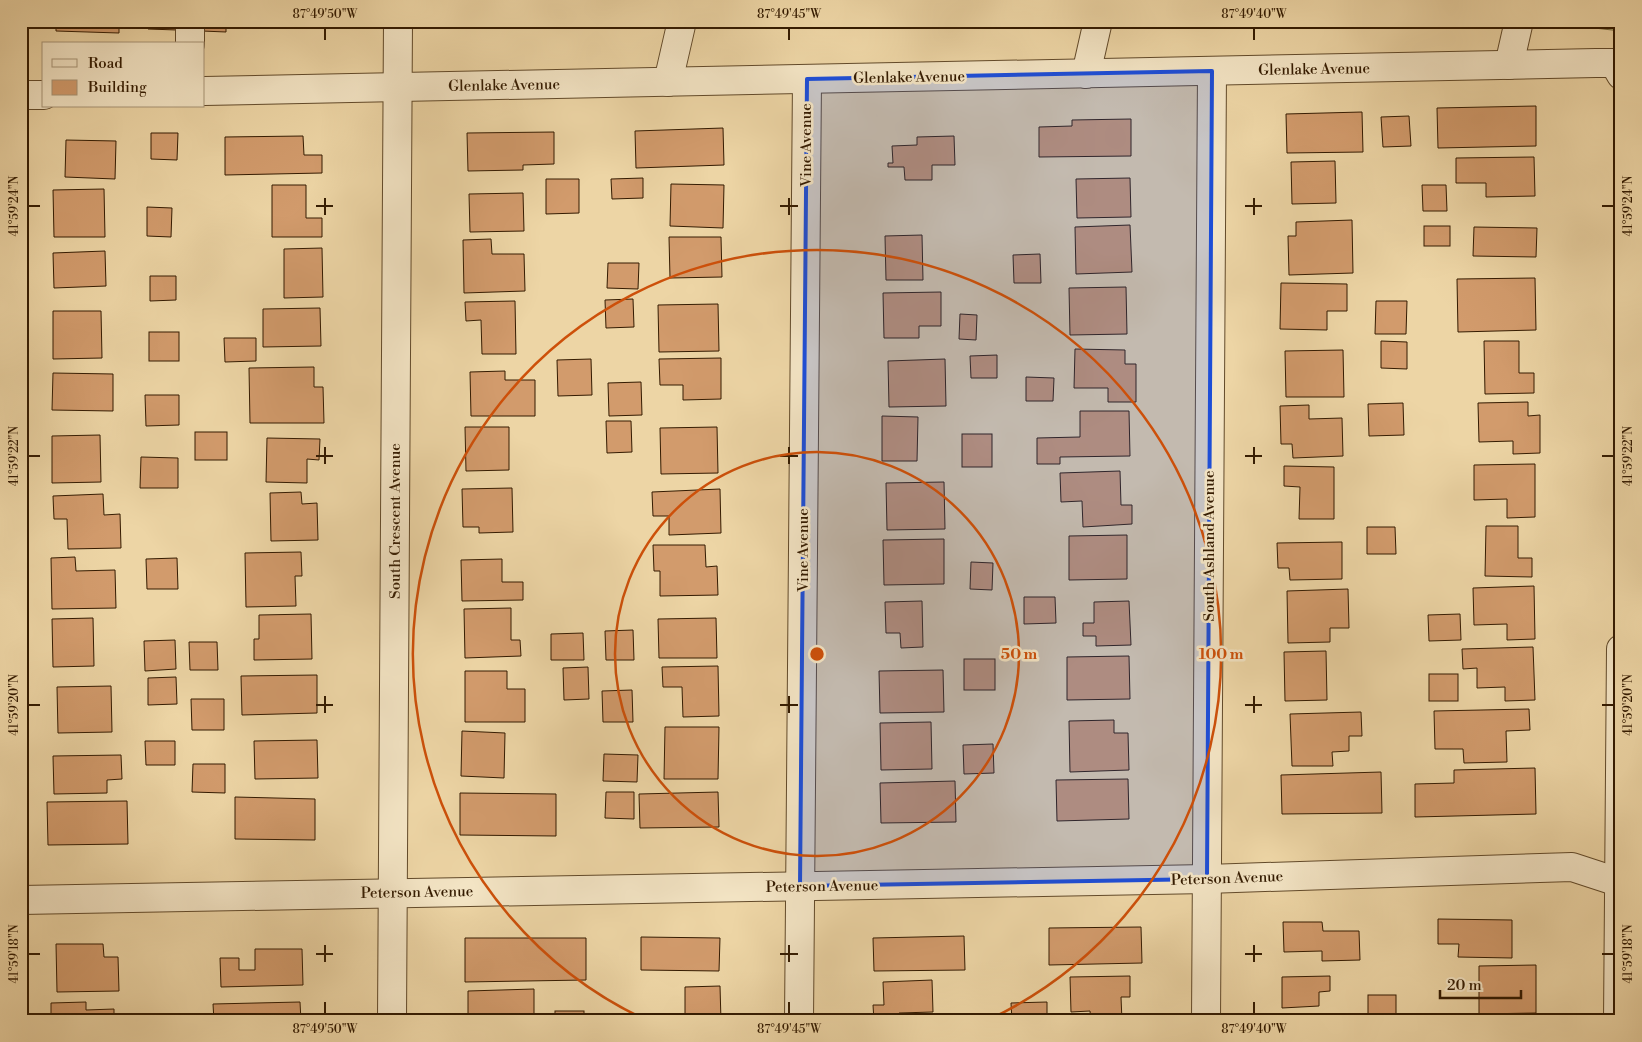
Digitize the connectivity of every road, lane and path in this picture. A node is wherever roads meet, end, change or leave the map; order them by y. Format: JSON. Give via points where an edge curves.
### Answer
{"nodes":[{"id":1,"x":190,"y":21,"type":"edge"},
{"id":2,"x":398,"y":21,"type":"edge"},
{"id":3,"x":682,"y":21,"type":"edge"},
{"id":4,"x":1098,"y":21,"type":"edge"},
{"id":5,"x":1519,"y":21,"type":"edge"},
{"id":6,"x":190,"y":42,"type":"edge"},
{"id":7,"x":1509,"y":65,"type":"junction"},
{"id":8,"x":1617,"y":69,"type":"edge"},
{"id":9,"x":1212,"y":71,"type":"junction"},
{"id":10,"x":1086,"y":74,"type":"junction"},
{"id":11,"x":807,"y":79,"type":"junction"},
{"id":12,"x":668,"y":82,"type":"junction"},
{"id":13,"x":398,"y":88,"type":"junction"},
{"id":14,"x":205,"y":91,"type":"edge"},
{"id":15,"x":42,"y":94,"type":"edge"},
{"id":16,"x":21,"y":95,"type":"edge"},
{"id":17,"x":1621,"y":649,"type":"edge"},
{"id":18,"x":1207,"y":878,"type":"junction"},
{"id":19,"x":1620,"y":883,"type":"edge"},
{"id":20,"x":800,"y":886,"type":"junction"},
{"id":21,"x":394,"y":892,"type":"junction"},
{"id":22,"x":21,"y":900,"type":"edge"},
{"id":23,"x":392,"y":1021,"type":"edge"},
{"id":24,"x":799,"y":1021,"type":"edge"},
{"id":25,"x":1206,"y":1021,"type":"edge"},
{"id":26,"x":1618,"y":1021,"type":"edge"}],
"edges":[{"from":1,"to":6,"type":"street"},
{"from":2,"to":13,"type":"street","name":"South Crescent Avenue"},
{"from":3,"to":12,"type":"street"},
{"from":4,"to":10,"type":"street"},
{"from":5,"to":7,"type":"street"},
{"from":7,"to":8,"type":"street","name":"Glenlake Avenue"},
{"from":7,"to":9,"type":"street","name":"Glenlake Avenue"},
{"from":9,"to":10,"type":"street","name":"Glenlake Avenue"},
{"from":9,"to":18,"type":"street","name":"South Ashland Avenue"},
{"from":10,"to":11,"type":"street","name":"Glenlake Avenue"},
{"from":11,"to":12,"type":"street","name":"Glenlake Avenue"},
{"from":11,"to":20,"type":"street","name":"Vine Avenue"},
{"from":12,"to":13,"type":"street","name":"Glenlake Avenue"},
{"from":13,"to":14,"type":"street","name":"Glenlake Avenue"},
{"from":13,"to":21,"type":"street","name":"South Crescent Avenue"},
{"from":15,"to":16,"type":"street"},
{"from":17,"to":19,"type":"street"},
{"from":18,"to":19,"type":"street","name":"Peterson Avenue","via":[[1572,867]]},
{"from":18,"to":20,"type":"street","name":"Peterson Avenue"},
{"from":18,"to":25,"type":"street","name":"South Ashland Avenue"},
{"from":19,"to":26,"type":"street"},
{"from":20,"to":21,"type":"street","name":"Peterson Avenue"},
{"from":20,"to":24,"type":"street","name":"Vine Avenue"},
{"from":21,"to":22,"type":"street","name":"Peterson Avenue"},
{"from":21,"to":23,"type":"street","name":"South Crescent Avenue"}]}
